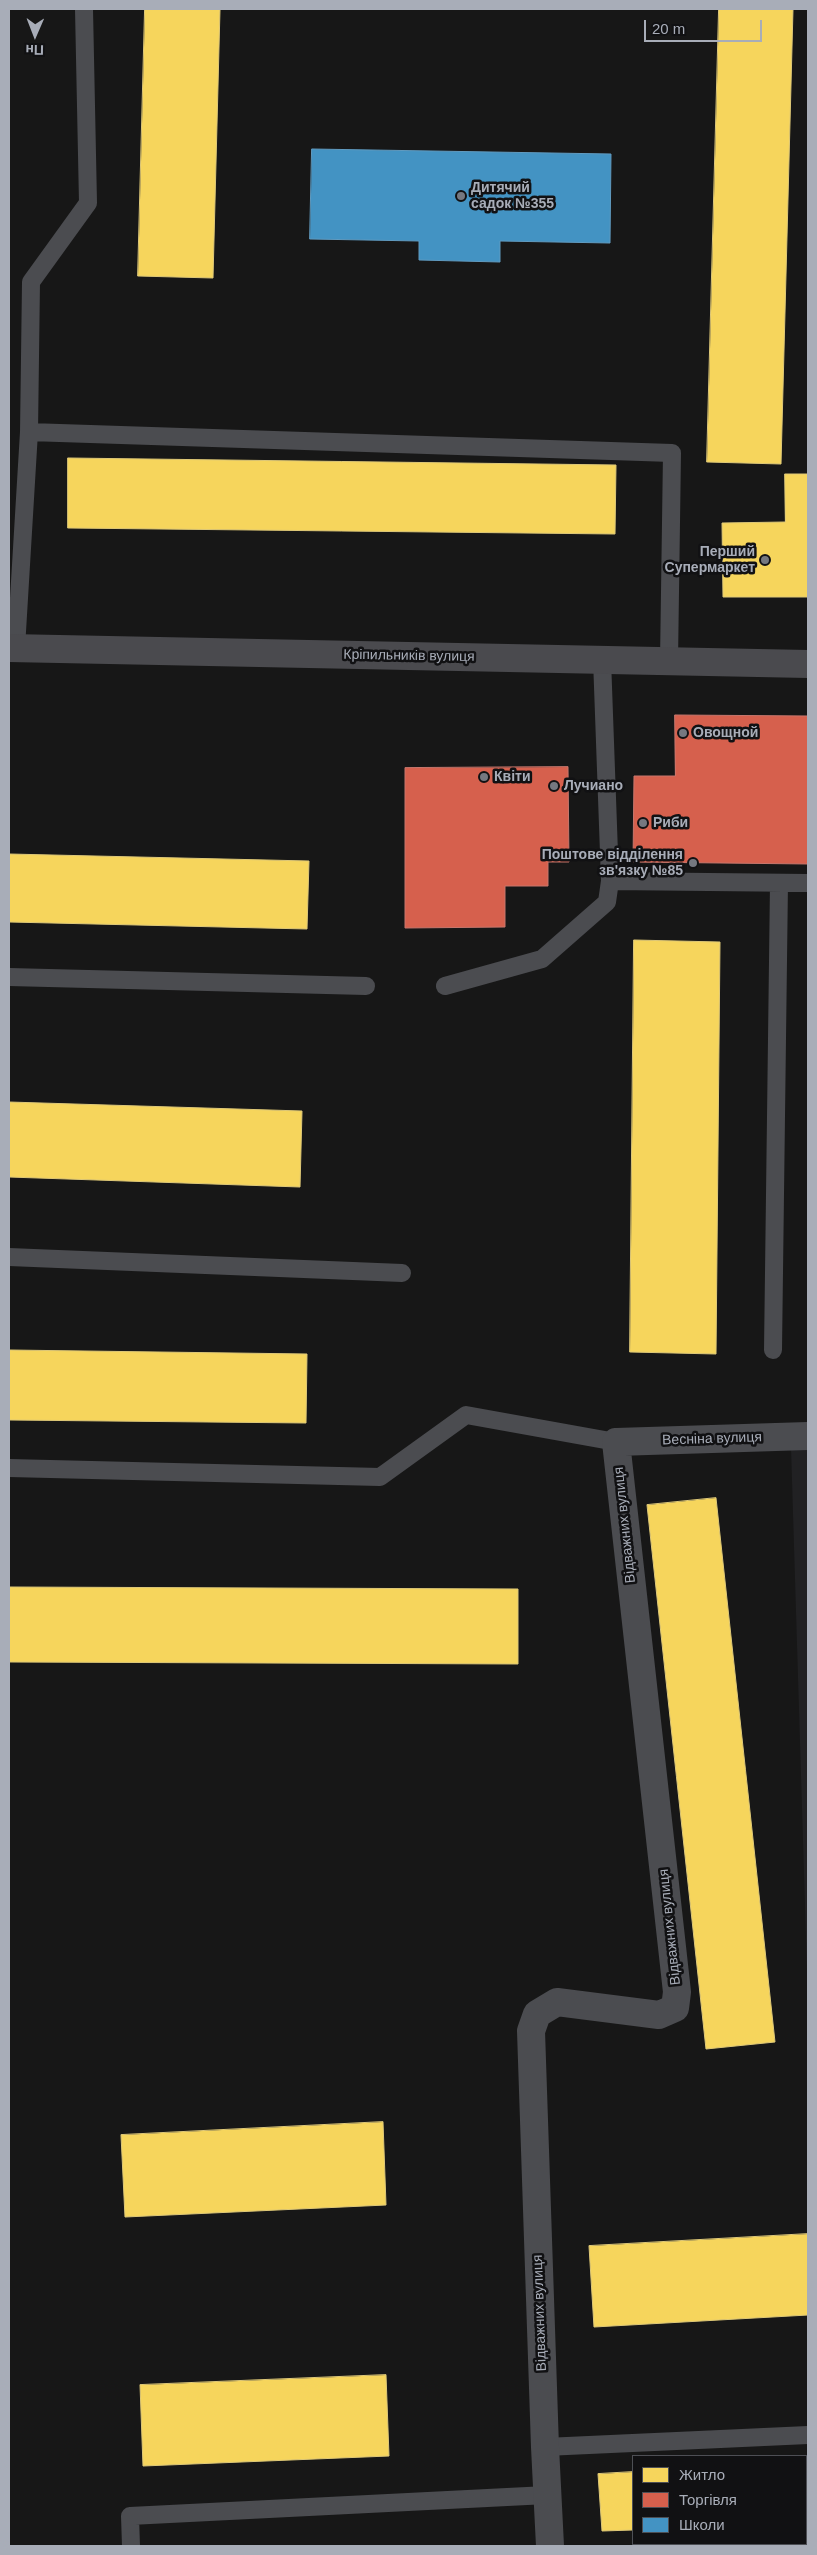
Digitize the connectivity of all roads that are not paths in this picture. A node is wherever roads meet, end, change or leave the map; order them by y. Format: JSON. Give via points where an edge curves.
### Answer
{"nodes":[{"id":1,"x":84,"y":9,"type":"edge"},
{"id":2,"x":29,"y":432,"type":"junction"},
{"id":3,"x":12,"y":648,"type":"edge"},
{"id":4,"x":602,"y":659,"type":"junction"},
{"id":5,"x":669,"y":661,"type":"junction"},
{"id":6,"x":808,"y":664,"type":"edge"},
{"id":7,"x":610,"y":881,"type":"junction"},
{"id":8,"x":779,"y":883,"type":"junction"},
{"id":9,"x":808,"y":883,"type":"edge"},
{"id":10,"x":9,"y":977,"type":"edge"},
{"id":11,"x":366,"y":986,"type":"dead end"},
{"id":12,"x":445,"y":986,"type":"dead end"},
{"id":13,"x":9,"y":1257,"type":"edge"},
{"id":14,"x":402,"y":1273,"type":"dead end"},
{"id":15,"x":773,"y":1350,"type":"dead end"},
{"id":16,"x":808,"y":1436,"type":"edge"},
{"id":17,"x":616,"y":1442,"type":"junction"},
{"id":18,"x":9,"y":1468,"type":"edge"},
{"id":19,"x":808,"y":2435,"type":"edge"},
{"id":20,"x":545,"y":2447,"type":"junction"},
{"id":21,"x":548,"y":2495,"type":"junction"},
{"id":22,"x":131,"y":2546,"type":"edge"},
{"id":23,"x":550,"y":2546,"type":"edge"}],
"edges":[{"from":1,"to":2,"type":"lane","via":[[88,203],[31,282]]},
{"from":2,"to":3,"type":"lane"},
{"from":2,"to":5,"type":"lane","via":[[672,453]]},
{"from":3,"to":4,"type":"street","name":"Кріпильників вулиця"},
{"from":4,"to":5,"type":"street","name":"Кріпильників вулиця"},
{"from":4,"to":7,"type":"lane"},
{"from":5,"to":6,"type":"street","name":"Кріпильників вулиця"},
{"from":7,"to":8,"type":"lane"},
{"from":7,"to":12,"type":"lane","via":[[607,902],[542,959]]},
{"from":8,"to":9,"type":"lane"},
{"from":8,"to":15,"type":"lane"},
{"from":10,"to":11,"type":"lane"},
{"from":13,"to":14,"type":"lane"},
{"from":16,"to":17,"type":"street","name":"Весніна вулиця"},
{"from":17,"to":18,"type":"lane","via":[[466,1415],[380,1477]]},
{"from":17,"to":20,"type":"street","name":"Відважних вулиця","via":[[677,1992],[675,2008],[659,2015],[556,2002],[537,2014],[531,2031]]},
{"from":19,"to":20,"type":"lane"},
{"from":20,"to":21,"type":"street","name":"Відважних вулиця"},
{"from":21,"to":22,"type":"lane","via":[[130,2516]]},
{"from":21,"to":23,"type":"street","name":"Відважних вулиця"}]}
